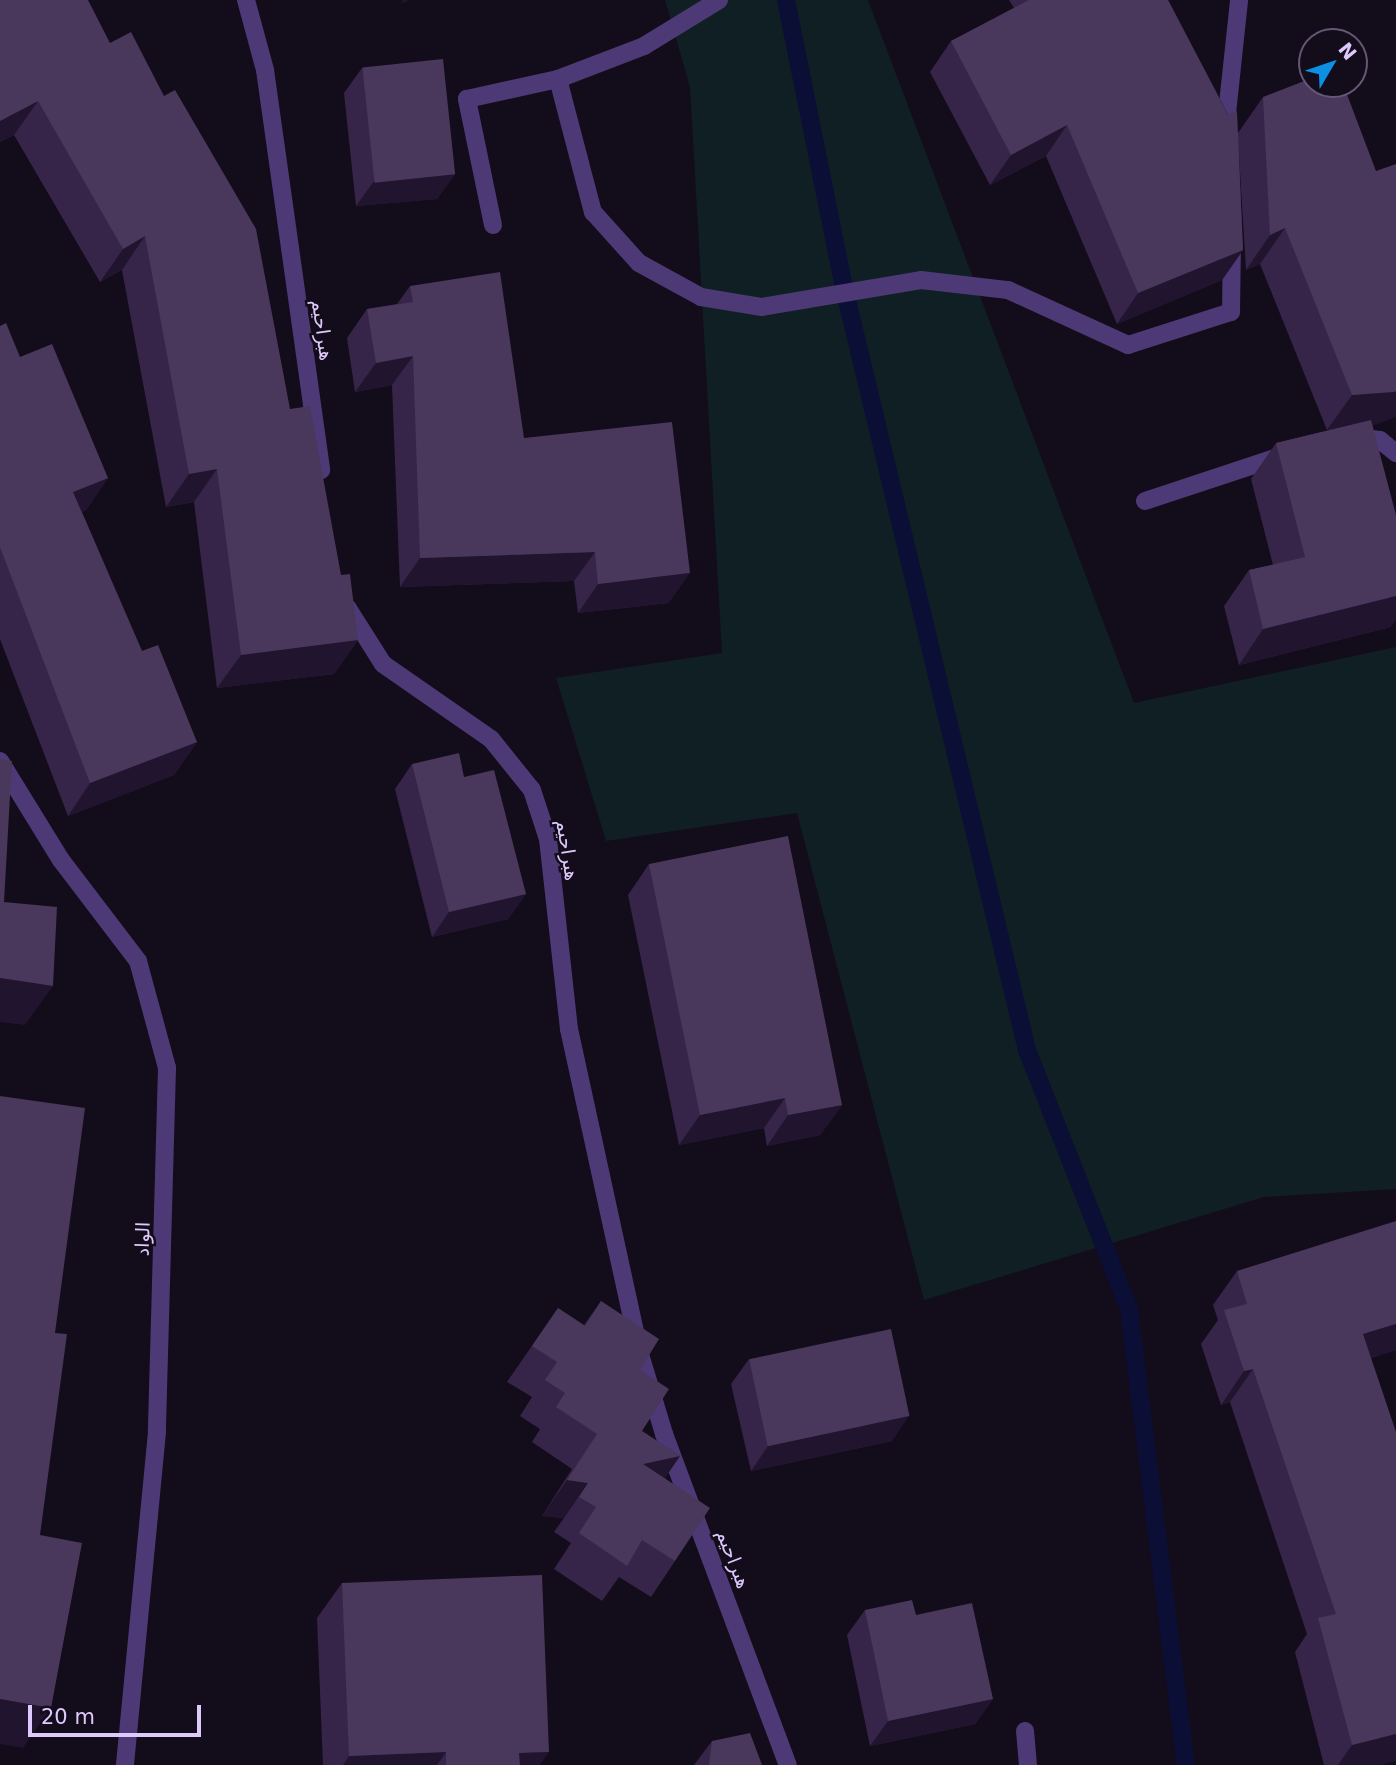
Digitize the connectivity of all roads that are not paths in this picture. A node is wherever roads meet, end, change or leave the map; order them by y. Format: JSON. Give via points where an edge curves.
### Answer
{"nodes":[{"id":1,"x":246,"y":0,"type":"edge"},
{"id":2,"x":719,"y":0,"type":"edge"},
{"id":3,"x":1239,"y":0,"type":"edge"},
{"id":4,"x":558,"y":79,"type":"junction"},
{"id":5,"x":1226,"y":151,"type":"edge"},
{"id":6,"x":1229,"y":224,"type":"edge"},
{"id":7,"x":494,"y":225,"type":"dead end"},
{"id":8,"x":1332,"y":440,"type":"edge"},
{"id":9,"x":1307,"y":448,"type":"edge"},
{"id":10,"x":1396,"y":453,"type":"edge"},
{"id":11,"x":324,"y":494,"type":"edge"},
{"id":12,"x":1145,"y":502,"type":"dead end"},
{"id":13,"x":340,"y":588,"type":"edge"},
{"id":14,"x":0,"y":761,"type":"edge"},
{"id":15,"x":1025,"y":1731,"type":"dead end"},
{"id":16,"x":125,"y":1765,"type":"edge"},
{"id":17,"x":788,"y":1765,"type":"edge"},
{"id":18,"x":1028,"y":1765,"type":"edge"}],
"edges":[{"from":1,"to":11,"type":"street","name":"هبراحيم","via":[[265,70]]},
{"from":2,"to":4,"type":"street","via":[[644,46]]},
{"from":3,"to":5,"type":"street"},
{"from":4,"to":6,"type":"street","via":[[593,212],[639,262],[701,297],[762,307],[921,281],[995,288],[1128,345],[1231,312],[1236,258]]},
{"from":4,"to":7,"type":"street","via":[[467,99]]},
{"from":8,"to":10,"type":"street","via":[[1380,440]]},
{"from":9,"to":12,"type":"street"},
{"from":13,"to":17,"type":"street","name":"هبراحيم","via":[[354,624],[383,664],[491,739],[532,790],[548,839],[569,1029],[639,1351],[664,1434]]},
{"from":14,"to":16,"type":"street","name":"الواد","via":[[61,860],[138,961],[167,1068],[157,1432]]},
{"from":15,"to":18,"type":"street"}]}
